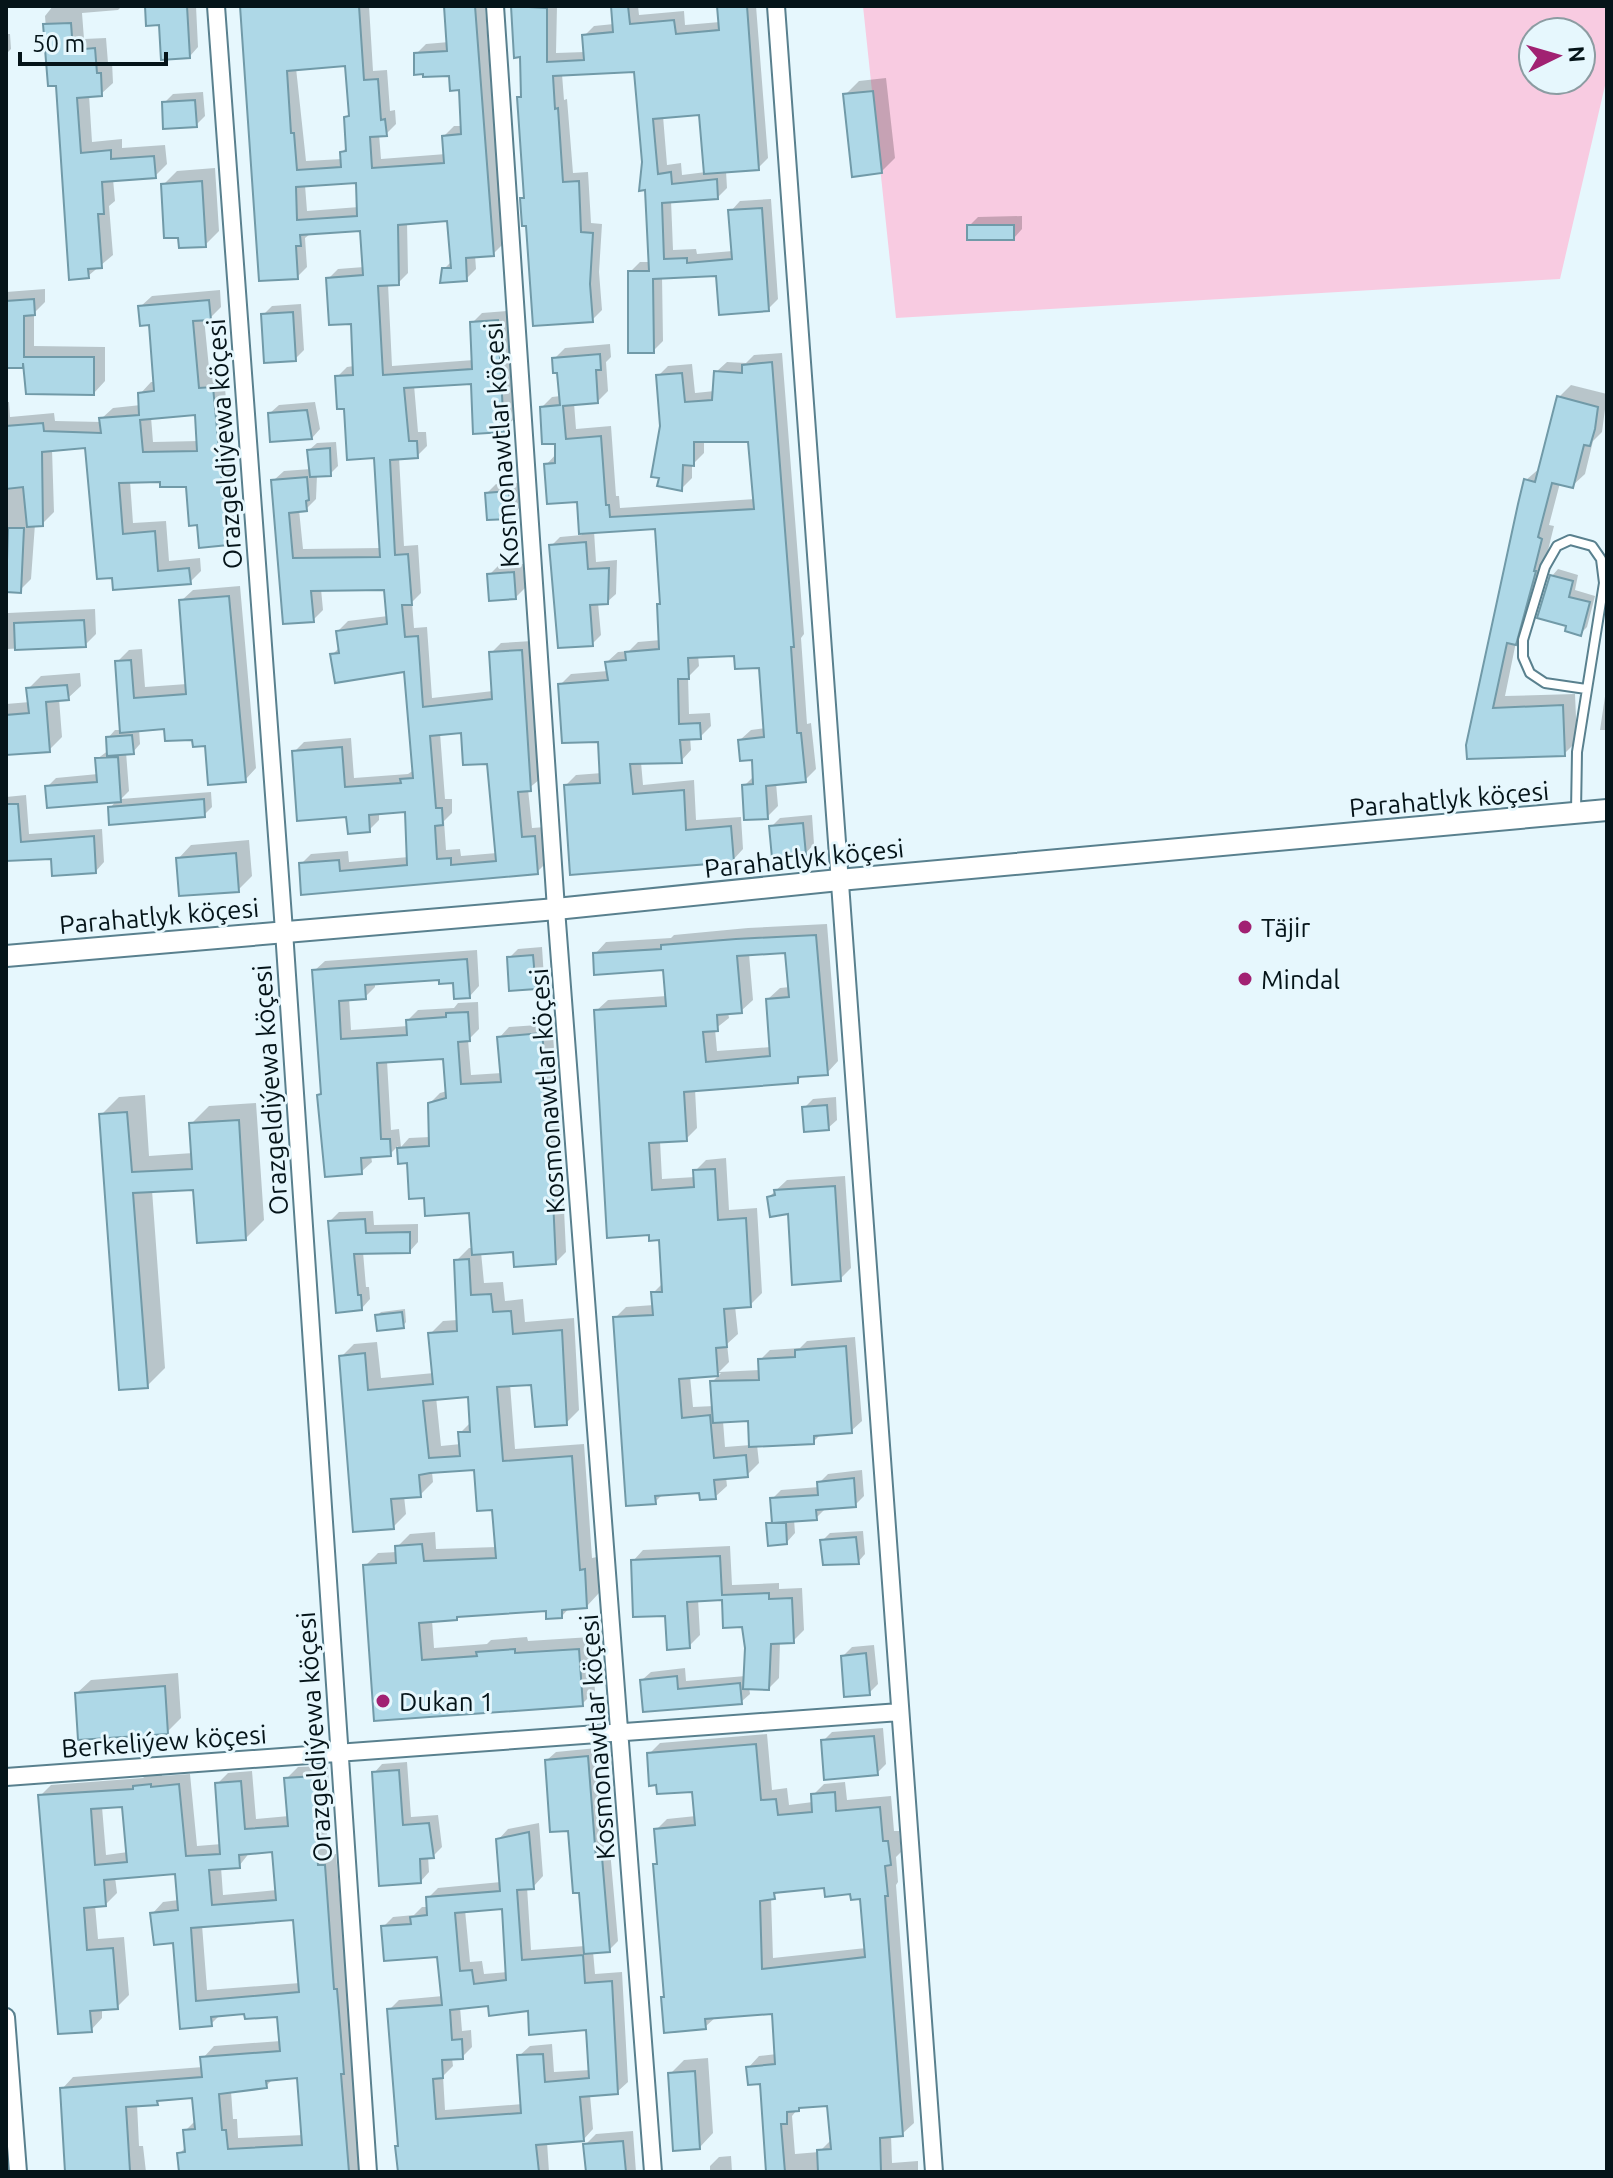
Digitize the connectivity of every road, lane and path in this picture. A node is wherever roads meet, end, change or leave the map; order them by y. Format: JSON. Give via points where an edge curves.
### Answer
{"nodes":[{"id":1,"x":216,"y":6,"type":"edge"},
{"id":2,"x":495,"y":6,"type":"edge"},
{"id":3,"x":776,"y":6,"type":"edge"},
{"id":4,"x":1586,"y":689,"type":"junction"},
{"id":5,"x":1607,"y":810,"type":"edge"},
{"id":6,"x":1576,"y":813,"type":"junction"},
{"id":7,"x":839,"y":880,"type":"junction"},
{"id":8,"x":556,"y":909,"type":"junction"},
{"id":9,"x":284,"y":931,"type":"junction"},
{"id":10,"x":6,"y":956,"type":"edge"},
{"id":11,"x":900,"y":1712,"type":"junction"},
{"id":12,"x":621,"y":1734,"type":"junction"},
{"id":13,"x":339,"y":1752,"type":"junction"},
{"id":14,"x":6,"y":1777,"type":"edge"},
{"id":15,"x":6,"y":2017,"type":"edge"},
{"id":16,"x":18,"y":2172,"type":"edge"},
{"id":17,"x":368,"y":2172,"type":"edge"},
{"id":18,"x":653,"y":2172,"type":"edge"},
{"id":19,"x":934,"y":2172,"type":"edge"}],
"edges":[{"from":1,"to":9,"type":"street","name":"Orazgeldiýewa köçesi"},
{"from":2,"to":8,"type":"street","name":"Kosmonawtlar köçesi"},
{"from":3,"to":7,"type":"street"},
{"from":4,"to":4,"type":"lane","via":[[1604,583],[1601,559],[1592,546],[1570,540],[1557,546],[1545,567],[1523,640],[1523,657],[1530,673],[1545,683]]},
{"from":4,"to":6,"type":"lane"},
{"from":5,"to":6,"type":"street","name":"Parahatlyk köçesi"},
{"from":6,"to":7,"type":"street","name":"Parahatlyk köçesi"},
{"from":7,"to":8,"type":"street","name":"Parahatlyk köçesi"},
{"from":7,"to":11,"type":"street"},
{"from":8,"to":9,"type":"street","name":"Parahatlyk köçesi"},
{"from":8,"to":12,"type":"street","name":"Kosmonawtlar köçesi"},
{"from":9,"to":10,"type":"street","name":"Parahatlyk köçesi"},
{"from":9,"to":13,"type":"street","name":"Orazgeldiýewa köçesi"},
{"from":11,"to":12,"type":"street","name":"Berkeliýew köçesi"},
{"from":11,"to":19,"type":"street"},
{"from":12,"to":13,"type":"street","name":"Berkeliýew köçesi"},
{"from":12,"to":18,"type":"street","name":"Kosmonawtlar köçesi"},
{"from":13,"to":14,"type":"street","name":"Berkeliýew köçesi"},
{"from":13,"to":17,"type":"street","name":"Orazgeldiýewa köçesi"},
{"from":15,"to":16,"type":"street"}]}
